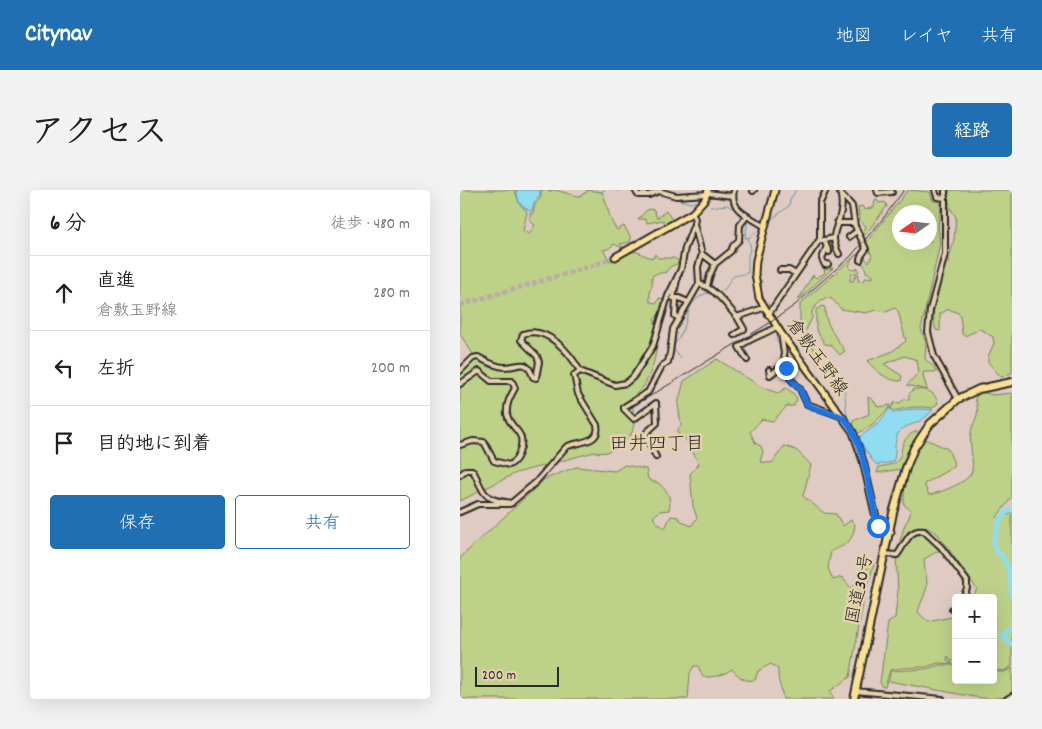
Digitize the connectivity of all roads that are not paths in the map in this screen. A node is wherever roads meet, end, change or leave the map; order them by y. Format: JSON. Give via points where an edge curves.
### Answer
{"nodes":[{"id":1,"x":635,"y":190,"type":"edge"},
{"id":2,"x":678,"y":190,"type":"edge"},
{"id":3,"x":734,"y":190,"type":"edge"},
{"id":4,"x":775,"y":190,"type":"edge"},
{"id":5,"x":826,"y":190,"type":"edge"},
{"id":6,"x":877,"y":190,"type":"edge"},
{"id":7,"x":935,"y":190,"type":"edge"},
{"id":8,"x":945,"y":190,"type":"edge"},
{"id":9,"x":708,"y":192,"type":"edge"},
{"id":10,"x":840,"y":192,"type":"edge"},
{"id":11,"x":892,"y":192,"type":"edge"},
{"id":12,"x":677,"y":196,"type":"junction"},
{"id":13,"x":733,"y":196,"type":"junction"},
{"id":14,"x":945,"y":198,"type":"junction"},
{"id":15,"x":692,"y":213,"type":"junction"},
{"id":16,"x":748,"y":216,"type":"junction"},
{"id":17,"x":836,"y":223,"type":"junction"},
{"id":18,"x":854,"y":223,"type":"junction"},
{"id":19,"x":694,"y":224,"type":"junction"},
{"id":20,"x":765,"y":227,"type":"junction"},
{"id":21,"x":858,"y":231,"type":"junction"},
{"id":22,"x":849,"y":237,"type":"dead end"},
{"id":23,"x":834,"y":238,"type":"junction"},
{"id":24,"x":821,"y":241,"type":"junction"},
{"id":25,"x":702,"y":254,"type":"junction"},
{"id":26,"x":839,"y":254,"type":"dead end"},
{"id":27,"x":615,"y":257,"type":"tunnel mouth"},
{"id":28,"x":860,"y":260,"type":"dead end"},
{"id":29,"x":715,"y":264,"type":"junction"},
{"id":30,"x":828,"y":264,"type":"dead end"},
{"id":31,"x":780,"y":270,"type":"dead end"},
{"id":32,"x":796,"y":274,"type":"junction"},
{"id":33,"x":676,"y":279,"type":"junction"},
{"id":34,"x":699,"y":284,"type":"junction"},
{"id":35,"x":706,"y":286,"type":"junction"},
{"id":36,"x":676,"y":298,"type":"junction"},
{"id":37,"x":688,"y":302,"type":"junction"},
{"id":38,"x":764,"y":308,"type":"junction"},
{"id":39,"x":768,"y":316,"type":"junction"},
{"id":40,"x":737,"y":317,"type":"junction"},
{"id":41,"x":679,"y":318,"type":"junction"},
{"id":42,"x":776,"y":327,"type":"junction"},
{"id":43,"x":781,"y":334,"type":"junction"},
{"id":44,"x":734,"y":335,"type":"dead end"},
{"id":45,"x":747,"y":360,"type":"dead end"},
{"id":46,"x":786,"y":368,"type":"junction"},
{"id":47,"x":768,"y":370,"type":"dead end"},
{"id":48,"x":460,"y":371,"type":"edge"},
{"id":49,"x":580,"y":371,"type":"junction"},
{"id":50,"x":1012,"y":382,"type":"edge"},
{"id":51,"x":460,"y":384,"type":"edge"},
{"id":52,"x":958,"y":399,"type":"junction"},
{"id":53,"x":843,"y":417,"type":"junction"},
{"id":54,"x":460,"y":445,"type":"edge"},
{"id":55,"x":656,"y":457,"type":"dead end"},
{"id":56,"x":460,"y":475,"type":"edge"},
{"id":57,"x":512,"y":503,"type":"junction"},
{"id":58,"x":460,"y":512,"type":"edge"},
{"id":59,"x":890,"y":532,"type":"junction"},
{"id":60,"x":885,"y":554,"type":"junction"},
{"id":61,"x":965,"y":594,"type":"edge"},
{"id":62,"x":857,"y":691,"type":"junction"},
{"id":63,"x":1012,"y":696,"type":"edge"},
{"id":64,"x":900,"y":697,"type":"edge"},
{"id":65,"x":856,"y":699,"type":"edge"},
{"id":66,"x":942,"y":699,"type":"edge"},
{"id":67,"x":1007,"y":699,"type":"edge"}],
"edges":[{"from":1,"to":12,"type":"street","via":[[638,195],[659,191]]},
{"from":2,"to":12,"type":"street"},
{"from":3,"to":13,"type":"street"},
{"from":4,"to":20,"type":"main road","name":"倉敷玉野線"},
{"from":5,"to":24,"type":"street","via":[[820,202]]},
{"from":6,"to":11,"type":"street","via":[[878,193]]},
{"from":7,"to":14,"type":"street","via":[[938,198]]},
{"from":8,"to":14,"type":"street"},
{"from":9,"to":12,"type":"street"},
{"from":9,"to":13,"type":"street"},
{"from":9,"to":15,"type":"main road"},
{"from":10,"to":17,"type":"street","via":[[842,208]]},
{"from":10,"to":18,"type":"street","via":[[855,207]]},
{"from":13,"to":16,"type":"street","via":[[738,210]]},
{"from":14,"to":52,"type":"street","via":[[945,254],[930,310],[928,332],[934,356]]},
{"from":15,"to":19,"type":"street"},
{"from":15,"to":27,"type":"main road"},
{"from":16,"to":20,"type":"street"},
{"from":16,"to":29,"type":"street","via":[[740,225],[739,240]]},
{"from":17,"to":18,"type":"street"},
{"from":17,"to":23,"type":"street"},
{"from":18,"to":21,"type":"street"},
{"from":19,"to":25,"type":"street"},
{"from":19,"to":33,"type":"street"},
{"from":20,"to":38,"type":"main road","name":"倉敷玉野線","via":[[755,274],[757,294]]},
{"from":21,"to":22,"type":"street"},
{"from":21,"to":28,"type":"street","via":[[866,249]]},
{"from":23,"to":24,"type":"street"},
{"from":23,"to":26,"type":"street"},
{"from":24,"to":30,"type":"street","via":[[828,250],[822,258],[825,265]]},
{"from":24,"to":32,"type":"street"},
{"from":25,"to":29,"type":"street"},
{"from":25,"to":34,"type":"street","via":[[698,267]]},
{"from":29,"to":35,"type":"street"},
{"from":31,"to":32,"type":"street"},
{"from":32,"to":39,"type":"street"},
{"from":33,"to":36,"type":"street","via":[[673,298]]},
{"from":33,"to":49,"type":"street","via":[[652,346],[630,381],[610,384]]},
{"from":34,"to":35,"type":"street"},
{"from":34,"to":37,"type":"street"},
{"from":35,"to":40,"type":"street"},
{"from":36,"to":37,"type":"street"},
{"from":36,"to":41,"type":"street","via":[[675,316]]},
{"from":37,"to":41,"type":"street"},
{"from":38,"to":39,"type":"main road","name":"倉敷玉野線"},
{"from":38,"to":40,"type":"street"},
{"from":39,"to":42,"type":"main road","name":"倉敷玉野線"},
{"from":40,"to":44,"type":"street","via":[[744,329]]},
{"from":41,"to":55,"type":"street","via":[[673,329],[668,362],[648,392],[624,409],[634,419],[656,403],[657,423],[646,433]]},
{"from":42,"to":43,"type":"main road","name":"倉敷玉野線"},
{"from":42,"to":45,"type":"street","via":[[739,347]]},
{"from":43,"to":46,"type":"street"},
{"from":43,"to":53,"type":"main road","name":"倉敷玉野線"},
{"from":46,"to":47,"type":"street","via":[[779,368],[770,375]]},
{"from":46,"to":53,"type":"street","via":[[787,375],[800,389],[807,404]]},
{"from":48,"to":49,"type":"street","via":[[478,356],[504,367],[525,364],[536,378],[538,356],[521,340],[527,332],[553,340],[566,350]]},
{"from":49,"to":57,"type":"street","via":[[574,375],[576,386],[597,425],[596,435],[591,440],[566,447],[536,482]]},
{"from":50,"to":52,"type":"highway","name":"国道30号","via":[[979,389]]},
{"from":51,"to":54,"type":"street","via":[[479,371],[491,380],[512,381],[515,388],[508,400],[508,414],[522,444],[514,462],[509,465],[494,460],[484,442]]},
{"from":52,"to":59,"type":"highway","name":"国道30号","via":[[934,420],[909,458]]},
{"from":53,"to":59,"type":"main road","name":"倉敷玉野線","via":[[853,432],[863,461],[878,526]]},
{"from":56,"to":57,"type":"street","via":[[472,470],[488,497]]},
{"from":57,"to":58,"type":"street","via":[[478,504]]},
{"from":59,"to":60,"type":"highway","name":"国道30号"},
{"from":60,"to":61,"type":"street","via":[[897,555],[910,535],[917,530],[924,531],[941,547],[966,581],[968,588]]},
{"from":60,"to":62,"type":"highway","name":"国道30号"},
{"from":62,"to":64,"type":"street"},
{"from":62,"to":65,"type":"highway","name":"国道30号"},
{"from":63,"to":67,"type":"street"},
{"from":64,"to":66,"type":"street"}]}
